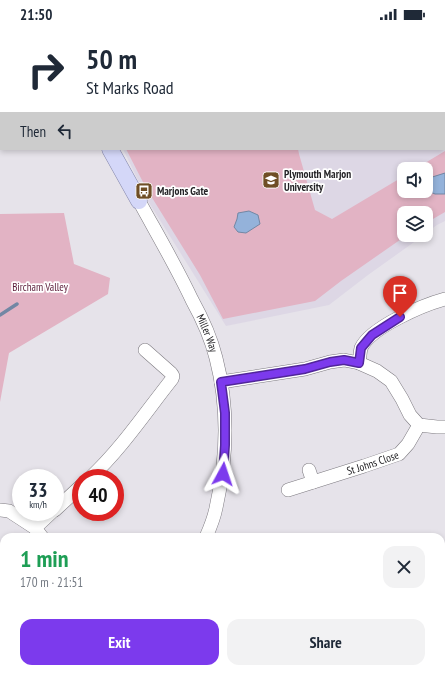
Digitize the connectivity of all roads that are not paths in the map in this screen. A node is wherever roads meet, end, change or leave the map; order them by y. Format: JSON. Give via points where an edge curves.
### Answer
{"nodes":[{"id":1,"x":111,"y":150,"type":"edge"},
{"id":2,"x":139,"y":201,"type":"joint"},
{"id":3,"x":445,"y":299,"type":"edge"},
{"id":4,"x":144,"y":350,"type":"dead end"},
{"id":5,"x":359,"y":363,"type":"junction"},
{"id":6,"x":221,"y":382,"type":"junction"},
{"id":7,"x":419,"y":425,"type":"junction"},
{"id":8,"x":445,"y":427,"type":"edge"},
{"id":9,"x":100,"y":469,"type":"edge"},
{"id":10,"x":288,"y":490,"type":"dead end"},
{"id":11,"x":72,"y":494,"type":"edge"},
{"id":12,"x":64,"y":502,"type":"edge"},
{"id":13,"x":0,"y":510,"type":"edge"},
{"id":14,"x":46,"y":521,"type":"edge"},
{"id":15,"x":39,"y":532,"type":"edge"},
{"id":16,"x":207,"y":533,"type":"edge"}],
"edges":[{"from":1,"to":2,"type":"main road","name":"Miller Way"},
{"from":2,"to":6,"type":"street","name":"Miller Way","via":[[202,320],[216,358]]},
{"from":3,"to":5,"type":"street","via":[[409,312],[372,335],[361,348]]},
{"from":4,"to":9,"type":"street","via":[[172,373],[172,379],[129,436]]},
{"from":5,"to":6,"type":"street","via":[[344,360]]},
{"from":5,"to":7,"type":"street","via":[[391,381],[410,415]]},
{"from":6,"to":16,"type":"street","name":"Miller Way","via":[[225,413],[223,474],[216,510]]},
{"from":7,"to":8,"type":"street"},
{"from":7,"to":10,"type":"street","name":"St Johns Close","via":[[399,454],[364,466],[311,476]]},
{"from":11,"to":12,"type":"street"},
{"from":13,"to":15,"type":"street","via":[[9,511]]},
{"from":14,"to":15,"type":"street"}]}
